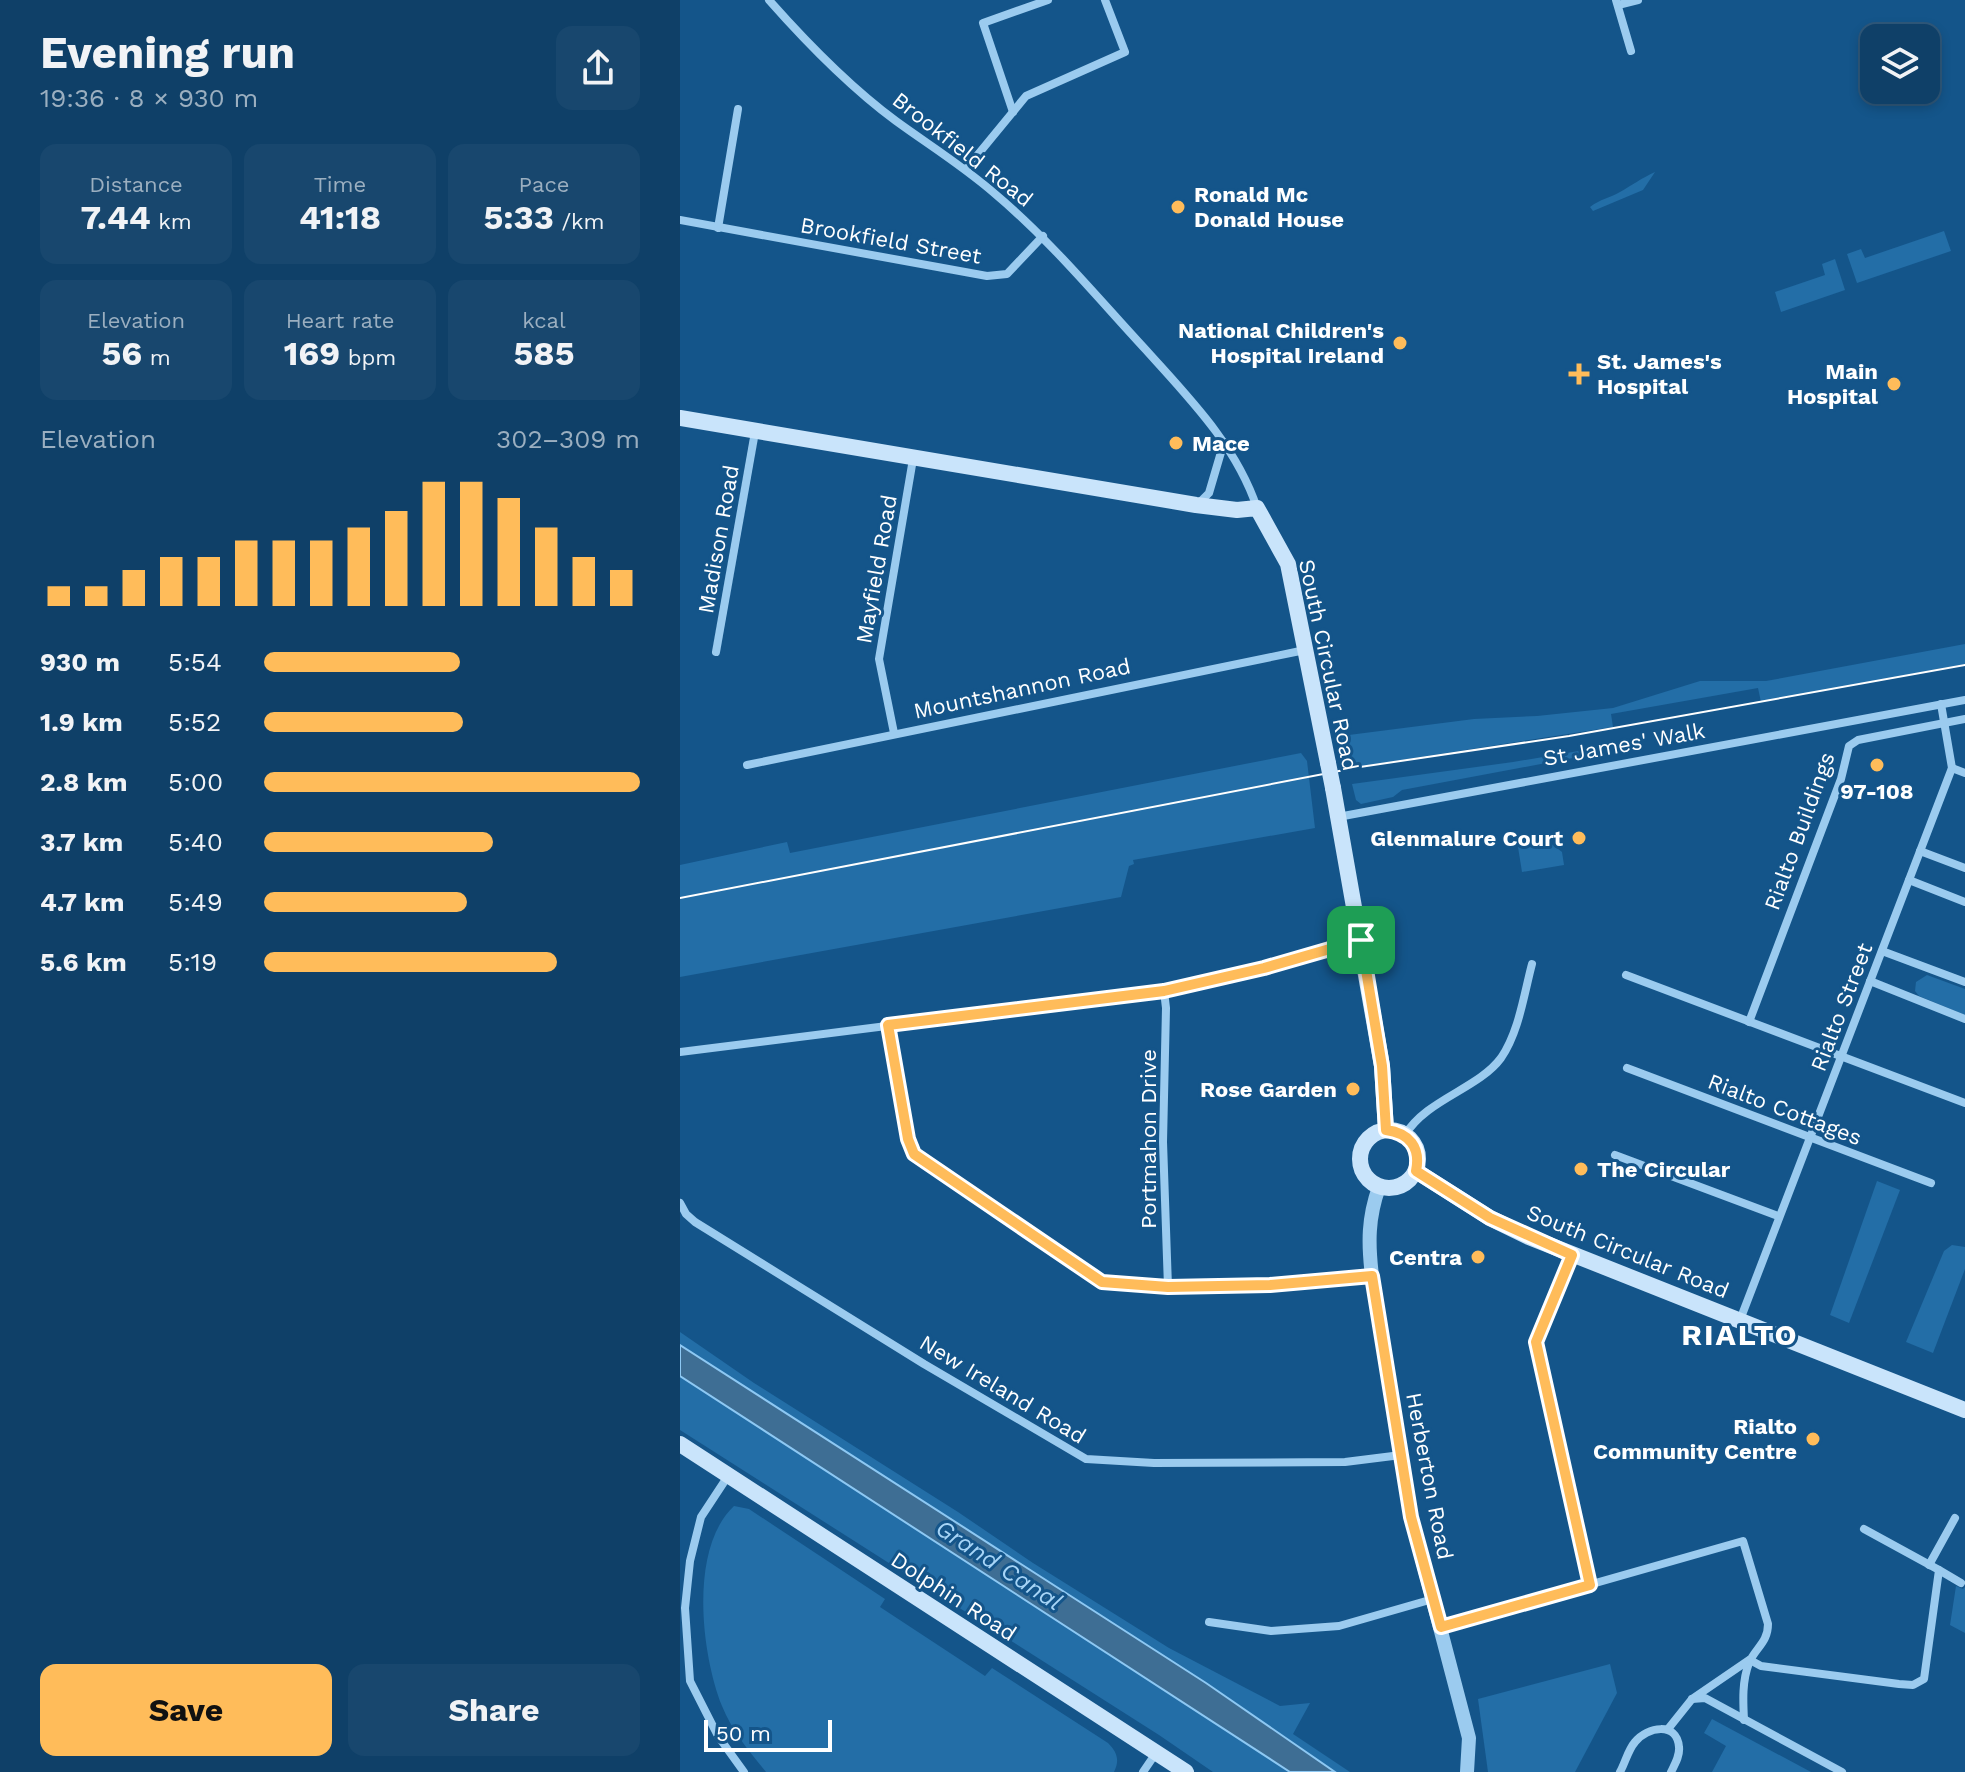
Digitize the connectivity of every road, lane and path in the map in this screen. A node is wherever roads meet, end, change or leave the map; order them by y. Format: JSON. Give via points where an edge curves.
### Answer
{"nodes":[{"id":1,"x":769,"y":0,"type":"edge"},
{"id":2,"x":1048,"y":0,"type":"edge"},
{"id":3,"x":1105,"y":0,"type":"edge"},
{"id":4,"x":1638,"y":0,"type":"edge"},
{"id":5,"x":1617,"y":2,"type":"edge"},
{"id":6,"x":1631,"y":51,"type":"dead end"},
{"id":7,"x":738,"y":109,"type":"dead end"},
{"id":8,"x":1013,"y":112,"type":"junction"},
{"id":9,"x":966,"y":169,"type":"junction"},
{"id":10,"x":680,"y":220,"type":"edge"},
{"id":11,"x":718,"y":228,"type":"junction"},
{"id":12,"x":1043,"y":236,"type":"junction"},
{"id":13,"x":680,"y":418,"type":"edge"},
{"id":14,"x":755,"y":432,"type":"junction"},
{"id":15,"x":1224,"y":441,"type":"junction"},
{"id":16,"x":913,"y":459,"type":"junction"},
{"id":17,"x":1196,"y":505,"type":"junction"},
{"id":18,"x":1257,"y":508,"type":"junction"},
{"id":19,"x":1305,"y":650,"type":"junction"},
{"id":20,"x":716,"y":652,"type":"dead end"},
{"id":21,"x":1965,"y":700,"type":"edge"},
{"id":22,"x":1941,"y":704,"type":"junction"},
{"id":23,"x":1965,"y":719,"type":"edge"},
{"id":24,"x":1945,"y":722,"type":"junction"},
{"id":25,"x":894,"y":733,"type":"junction"},
{"id":26,"x":747,"y":765,"type":"dead end"},
{"id":27,"x":1952,"y":768,"type":"junction"},
{"id":28,"x":1965,"y":773,"type":"edge"},
{"id":29,"x":1338,"y":817,"type":"junction"},
{"id":30,"x":1920,"y":851,"type":"junction"},
{"id":31,"x":1965,"y":868,"type":"edge"},
{"id":32,"x":1909,"y":880,"type":"junction"},
{"id":33,"x":1965,"y":902,"type":"edge"},
{"id":34,"x":1361,"y":940,"type":"junction"},
{"id":35,"x":1882,"y":951,"type":"junction"},
{"id":36,"x":1532,"y":964,"type":"dead end"},
{"id":37,"x":1626,"y":975,"type":"dead end"},
{"id":38,"x":1870,"y":981,"type":"junction"},
{"id":39,"x":1965,"y":982,"type":"edge"},
{"id":40,"x":1164,"y":991,"type":"junction"},
{"id":41,"x":1965,"y":1019,"type":"edge"},
{"id":42,"x":1749,"y":1022,"type":"junction"},
{"id":43,"x":888,"y":1025,"type":"junction"},
{"id":44,"x":680,"y":1052,"type":"edge"},
{"id":45,"x":1841,"y":1056,"type":"junction"},
{"id":46,"x":1627,"y":1068,"type":"dead end"},
{"id":47,"x":1965,"y":1103,"type":"edge"},
{"id":48,"x":1386,"y":1130,"type":"junction"},
{"id":49,"x":1405,"y":1135,"type":"junction"},
{"id":50,"x":1810,"y":1138,"type":"junction"},
{"id":51,"x":1615,"y":1155,"type":"dead end"},
{"id":52,"x":1416,"y":1171,"type":"junction"},
{"id":53,"x":1931,"y":1183,"type":"dead end"},
{"id":54,"x":1379,"y":1187,"type":"junction"},
{"id":55,"x":680,"y":1203,"type":"edge"},
{"id":56,"x":1778,"y":1216,"type":"junction"},
{"id":57,"x":1572,"y":1255,"type":"junction"},
{"id":58,"x":1372,"y":1276,"type":"junction"},
{"id":59,"x":1168,"y":1287,"type":"junction"},
{"id":60,"x":1740,"y":1320,"type":"junction"},
{"id":61,"x":1965,"y":1410,"type":"edge"},
{"id":62,"x":680,"y":1444,"type":"edge"},
{"id":63,"x":1401,"y":1455,"type":"junction"},
{"id":64,"x":728,"y":1476,"type":"junction"},
{"id":65,"x":1955,"y":1518,"type":"dead end"},
{"id":66,"x":1864,"y":1529,"type":"dead end"},
{"id":67,"x":1929,"y":1565,"type":"junction"},
{"id":68,"x":1939,"y":1570,"type":"junction"},
{"id":69,"x":1961,"y":1583,"type":"dead end"},
{"id":70,"x":1590,"y":1585,"type":"junction"},
{"id":71,"x":1433,"y":1599,"type":"junction"},
{"id":72,"x":1209,"y":1622,"type":"dead end"},
{"id":73,"x":1441,"y":1627,"type":"junction"},
{"id":74,"x":1750,"y":1660,"type":"junction"},
{"id":75,"x":690,"y":1681,"type":"junction"},
{"id":76,"x":680,"y":1684,"type":"edge"},
{"id":77,"x":1692,"y":1699,"type":"junction"},
{"id":78,"x":1744,"y":1720,"type":"junction"},
{"id":79,"x":1668,"y":1729,"type":"junction"},
{"id":80,"x":1156,"y":1753,"type":"junction"},
{"id":81,"x":744,"y":1772,"type":"edge"},
{"id":82,"x":1143,"y":1772,"type":"edge"},
{"id":83,"x":1186,"y":1772,"type":"edge"},
{"id":84,"x":1467,"y":1772,"type":"edge"},
{"id":85,"x":1620,"y":1772,"type":"edge"},
{"id":86,"x":1671,"y":1772,"type":"edge"},
{"id":87,"x":1842,"y":1772,"type":"edge"}],
"edges":[{"from":1,"to":9,"type":"street","name":"Brookfield Road","via":[[868,98]]},
{"from":2,"to":8,"type":"street","via":[[983,23]]},
{"from":3,"to":8,"type":"street","via":[[1125,52],[1026,96]]},
{"from":4,"to":5,"type":"street"},
{"from":5,"to":6,"type":"street"},
{"from":7,"to":11,"type":"street"},
{"from":8,"to":9,"type":"street"},
{"from":9,"to":12,"type":"street","name":"Brookfield Road"},
{"from":10,"to":11,"type":"street","name":"Brookfield Street"},
{"from":11,"to":12,"type":"street","name":"Brookfield Street","via":[[994,276],[1007,274]]},
{"from":12,"to":15,"type":"street","name":"Brookfield Road"},
{"from":13,"to":14,"type":"main road"},
{"from":14,"to":16,"type":"main road"},
{"from":14,"to":20,"type":"street","name":"Madison Road"},
{"from":15,"to":17,"type":"street","via":[[1209,493]]},
{"from":15,"to":18,"type":"street","name":"Brookfield Road"},
{"from":16,"to":17,"type":"main road"},
{"from":16,"to":25,"type":"street","name":"Mayfield Road","via":[[879,659]]},
{"from":17,"to":18,"type":"main road"},
{"from":18,"to":19,"type":"main road","name":"South Circular Road","via":[[1288,564]]},
{"from":19,"to":25,"type":"street","name":"Mountshannon Road"},
{"from":19,"to":29,"type":"main road","name":"South Circular Road","bridge":true},
{"from":21,"to":22,"type":"street","name":"St James' Walk"},
{"from":22,"to":24,"type":"street","name":"Rialto Street"},
{"from":22,"to":29,"type":"street","name":"St James' Walk"},
{"from":23,"to":24,"type":"street"},
{"from":24,"to":27,"type":"street","name":"Rialto Street"},
{"from":24,"to":42,"type":"street","name":"Rialto Buildings","via":[[1849,746]]},
{"from":25,"to":26,"type":"street","name":"Mountshannon Road"},
{"from":27,"to":28,"type":"street"},
{"from":27,"to":30,"type":"street","name":"Rialto Street"},
{"from":29,"to":34,"type":"main road","name":"South Circular Road"},
{"from":30,"to":31,"type":"street"},
{"from":30,"to":32,"type":"street","name":"Rialto Street"},
{"from":32,"to":33,"type":"street"},
{"from":32,"to":35,"type":"street","name":"Rialto Street"},
{"from":34,"to":40,"type":"street"},
{"from":34,"to":48,"type":"main road","name":"South Circular Road","via":[[1382,1066]]},
{"from":35,"to":38,"type":"street","name":"Rialto Street"},
{"from":35,"to":39,"type":"street"},
{"from":36,"to":49,"type":"street","via":[[1499,1060],[1430,1109]]},
{"from":37,"to":42,"type":"street"},
{"from":38,"to":41,"type":"street"},
{"from":38,"to":45,"type":"street","name":"Rialto Street"},
{"from":40,"to":43,"type":"street"},
{"from":40,"to":59,"type":"street","name":"Portmahon Drive"},
{"from":42,"to":45,"type":"street"},
{"from":43,"to":44,"type":"street"},
{"from":43,"to":59,"type":"street","via":[[914,1154],[1102,1282]]},
{"from":45,"to":47,"type":"street"},
{"from":45,"to":50,"type":"street","name":"Rialto Street"},
{"from":46,"to":50,"type":"street","name":"Rialto Cottages"},
{"from":48,"to":49,"type":"main road"},
{"from":48,"to":54,"type":"main road","via":[[1369,1138],[1360,1154],[1363,1173]]},
{"from":49,"to":52,"type":"main road","via":[[1416,1148]]},
{"from":50,"to":53,"type":"street","name":"Rialto Cottages"},
{"from":50,"to":56,"type":"street","name":"Rialto Street"},
{"from":51,"to":56,"type":"street"},
{"from":52,"to":54,"type":"main road","via":[[1403,1185]]},
{"from":52,"to":57,"type":"main road","name":"South Circular Road","via":[[1490,1218]]},
{"from":54,"to":58,"type":"street","name":"Herberton Road","via":[[1367,1241]]},
{"from":55,"to":63,"type":"street","name":"New Ireland Road","via":[[695,1222],[1086,1459],[1345,1462]]},
{"from":56,"to":60,"type":"street","name":"Rialto Street"},
{"from":57,"to":60,"type":"main road","name":"South Circular Road"},
{"from":57,"to":70,"type":"street","via":[[1536,1342]]},
{"from":58,"to":59,"type":"street"},
{"from":58,"to":63,"type":"street","name":"Herberton Road"},
{"from":60,"to":61,"type":"main road","name":"South Circular Road"},
{"from":62,"to":64,"type":"main road","name":"Dolphin Road"},
{"from":63,"to":71,"type":"street","name":"Herberton Road"},
{"from":64,"to":75,"type":"street","via":[[701,1517],[690,1561],[685,1608]]},
{"from":64,"to":80,"type":"main road","name":"Dolphin Road"},
{"from":65,"to":67,"type":"street"},
{"from":66,"to":67,"type":"street"},
{"from":67,"to":68,"type":"street"},
{"from":68,"to":69,"type":"street"},
{"from":68,"to":74,"type":"street","via":[[1928,1663],[1918,1684],[1761,1666]]},
{"from":70,"to":73,"type":"street"},
{"from":70,"to":74,"type":"street","via":[[1743,1541],[1768,1624],[1768,1635]]},
{"from":71,"to":72,"type":"street","via":[[1339,1626],[1271,1631]]},
{"from":71,"to":73,"type":"street","name":"Herberton Road"},
{"from":73,"to":84,"type":"street","name":"Herberton Road","via":[[1469,1738]]},
{"from":74,"to":77,"type":"street"},
{"from":74,"to":78,"type":"street"},
{"from":75,"to":76,"type":"street"},
{"from":75,"to":81,"type":"street"},
{"from":77,"to":78,"type":"street","via":[[1705,1698]]},
{"from":77,"to":79,"type":"street"},
{"from":78,"to":87,"type":"street"},
{"from":79,"to":85,"type":"street","via":[[1645,1733]]},
{"from":79,"to":86,"type":"street","via":[[1680,1746]]},
{"from":80,"to":82,"type":"street"},
{"from":80,"to":83,"type":"main road","name":"Dolphin Road"}]}
